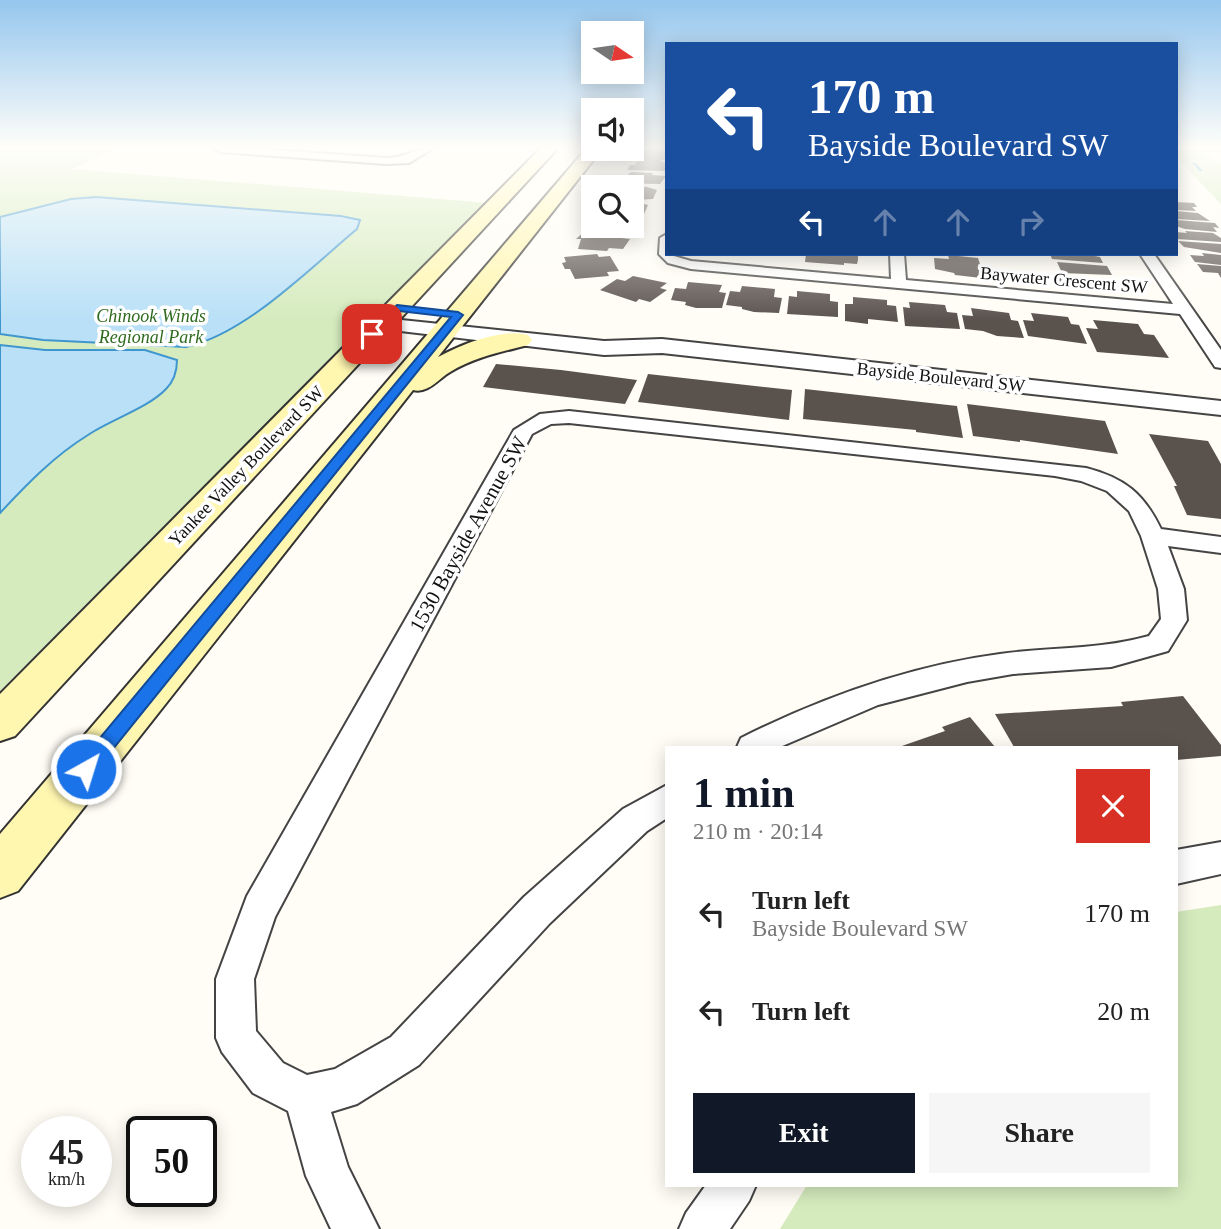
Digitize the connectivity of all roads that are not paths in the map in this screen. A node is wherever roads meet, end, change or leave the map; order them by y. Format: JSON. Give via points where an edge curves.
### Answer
{"nodes":[{"id":1,"x":494,"y":206,"type":"edge"},
{"id":2,"x":547,"y":206,"type":"edge"},
{"id":3,"x":666,"y":256,"type":"edge"},
{"id":4,"x":897,"y":256,"type":"edge"},
{"id":5,"x":1148,"y":256,"type":"edge"},
{"id":6,"x":900,"y":284,"type":"junction"},
{"id":7,"x":1186,"y":310,"type":"junction"},
{"id":8,"x":389,"y":316,"type":"junction"},
{"id":9,"x":451,"y":323,"type":"junction"},
{"id":10,"x":519,"y":340,"type":"junction"},
{"id":11,"x":662,"y":346,"type":"junction"},
{"id":12,"x":1221,"y":363,"type":"edge"},
{"id":13,"x":1221,"y":408,"type":"edge"},
{"id":14,"x":359,"y":436,"type":"junction"},
{"id":15,"x":1153,"y":536,"type":"junction"},
{"id":16,"x":1221,"y":545,"type":"edge"},
{"id":17,"x":0,"y":723,"type":"edge"},
{"id":18,"x":754,"y":746,"type":"edge"},
{"id":19,"x":665,"y":801,"type":"edge"},
{"id":20,"x":1221,"y":858,"type":"edge"},
{"id":21,"x":1178,"y":867,"type":"edge"},
{"id":22,"x":0,"y":873,"type":"edge"},
{"id":23,"x":305,"y":1097,"type":"junction"},
{"id":24,"x":732,"y":1187,"type":"edge"},
{"id":25,"x":356,"y":1229,"type":"edge"},
{"id":26,"x":702,"y":1229,"type":"edge"}],
"edges":[{"from":1,"to":8,"type":"main road","name":"Yankee Valley Boulevard SW"},
{"from":2,"to":9,"type":"main road"},
{"from":3,"to":6,"type":"street","name":"Baywater Crescent SW","via":[[691,265]]},
{"from":4,"to":6,"type":"street"},
{"from":5,"to":7,"type":"street"},
{"from":6,"to":7,"type":"street","name":"Baywater Crescent SW"},
{"from":7,"to":12,"type":"street"},
{"from":8,"to":9,"type":"street","name":"Bayside Boulevard SW"},
{"from":8,"to":17,"type":"main road","name":"Yankee Valley Boulevard SW"},
{"from":9,"to":10,"type":"street","name":"Bayside Boulevard SW"},
{"from":9,"to":11,"type":"street","name":"Bayside Boulevard SW","via":[[611,333]]},
{"from":9,"to":14,"type":"main road"},
{"from":10,"to":11,"type":"street","name":"Bayside Boulevard SW","via":[[604,348]]},
{"from":10,"to":14,"type":"main road","via":[[479,347],[450,360]]},
{"from":11,"to":13,"type":"street","name":"Bayside Boulevard SW"},
{"from":14,"to":22,"type":"main road"},
{"from":15,"to":16,"type":"street"},
{"from":15,"to":18,"type":"street","name":"1530 Bayside Avenue SW","via":[[1171,589],[1174,620],[1158,644],[1113,655],[1002,665],[929,678],[799,722]]},
{"from":15,"to":23,"type":"street","name":"1530 Bayside Avenue SW","via":[[1139,507],[1115,486],[1086,475],[569,417],[547,418],[524,430],[260,909],[234,979],[236,1038],[268,1078]]},
{"from":19,"to":23,"type":"street","via":[[635,820],[537,910],[405,1051],[342,1089]]},
{"from":20,"to":21,"type":"street"},
{"from":23,"to":25,"type":"street","via":[[328,1176]]},
{"from":24,"to":26,"type":"street"}]}
